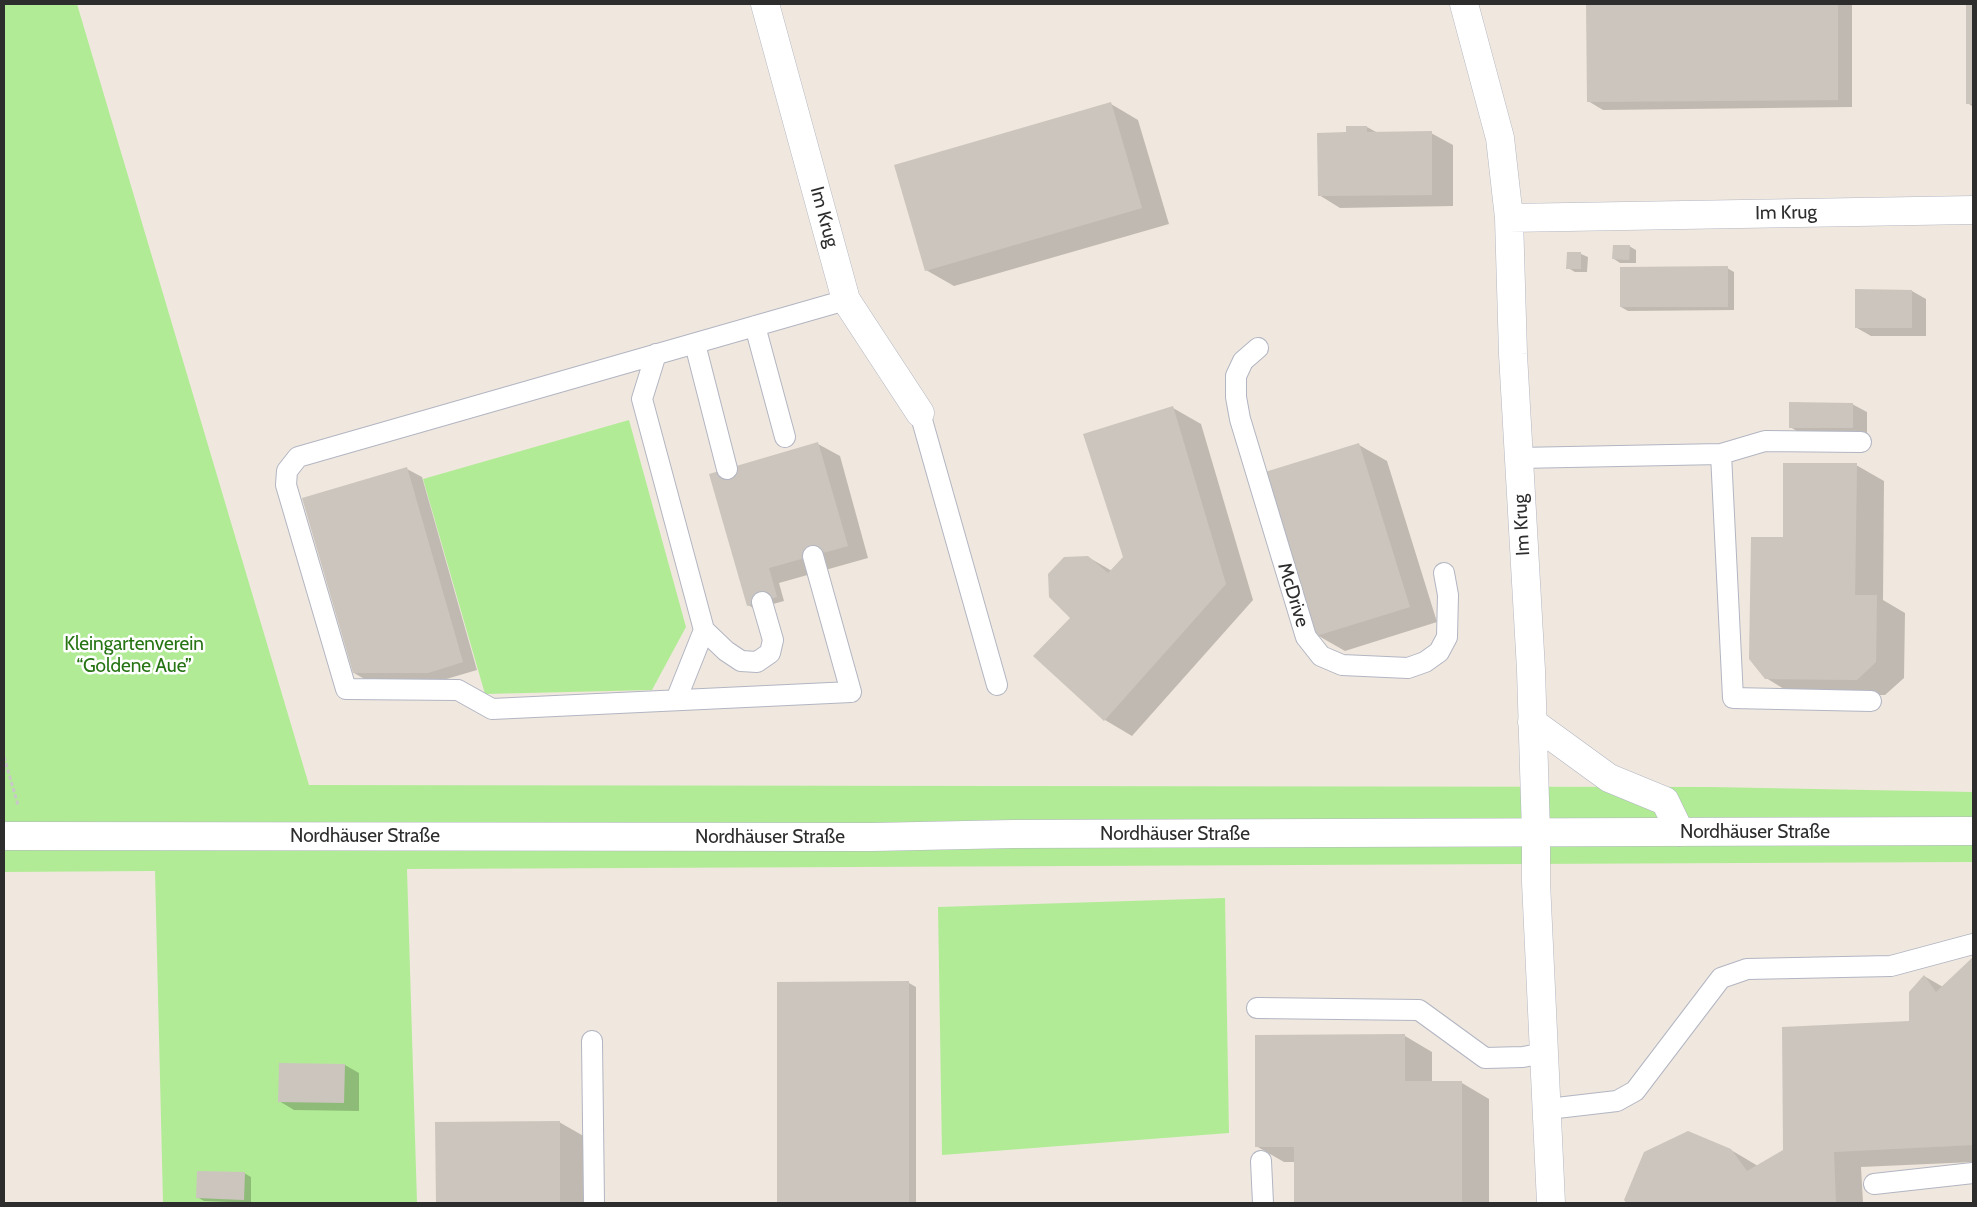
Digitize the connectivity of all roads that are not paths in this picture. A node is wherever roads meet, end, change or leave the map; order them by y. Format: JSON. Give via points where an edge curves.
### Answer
{"nodes":[{"id":1,"x":765,"y":4,"type":"edge"},
{"id":2,"x":1464,"y":4,"type":"edge"},
{"id":3,"x":1973,"y":210,"type":"edge"},
{"id":4,"x":1509,"y":218,"type":"junction"},
{"id":5,"x":846,"y":300,"type":"junction"},
{"id":6,"x":755,"y":326,"type":"junction"},
{"id":7,"x":695,"y":344,"type":"junction"},
{"id":8,"x":1258,"y":348,"type":"dead end"},
{"id":9,"x":656,"y":354,"type":"junction"},
{"id":10,"x":920,"y":413,"type":"joint"},
{"id":11,"x":785,"y":437,"type":"dead end"},
{"id":12,"x":1861,"y":442,"type":"dead end"},
{"id":13,"x":1721,"y":454,"type":"junction"},
{"id":14,"x":1518,"y":458,"type":"junction"},
{"id":15,"x":727,"y":469,"type":"dead end"},
{"id":16,"x":813,"y":556,"type":"dead end"},
{"id":17,"x":1444,"y":573,"type":"dead end"},
{"id":18,"x":762,"y":602,"type":"dead end"},
{"id":19,"x":704,"y":630,"type":"junction"},
{"id":20,"x":997,"y":685,"type":"dead end"},
{"id":21,"x":676,"y":700,"type":"junction"},
{"id":22,"x":1871,"y":701,"type":"dead end"},
{"id":23,"x":1532,"y":722,"type":"junction"},
{"id":24,"x":1973,"y":831,"type":"edge"},
{"id":25,"x":1680,"y":832,"type":"junction"},
{"id":26,"x":1536,"y":833,"type":"junction"},
{"id":27,"x":16,"y":836,"type":"edge"},
{"id":28,"x":1973,"y":944,"type":"edge"},
{"id":29,"x":1257,"y":1008,"type":"dead end"},
{"id":30,"x":592,"y":1041,"type":"dead end"},
{"id":31,"x":1544,"y":1053,"type":"junction"},
{"id":32,"x":1548,"y":1109,"type":"junction"},
{"id":33,"x":1262,"y":1162,"type":"dead end"},
{"id":34,"x":1973,"y":1173,"type":"edge"},
{"id":35,"x":1874,"y":1184,"type":"dead end"},
{"id":36,"x":594,"y":1203,"type":"edge"},
{"id":37,"x":1263,"y":1203,"type":"edge"},
{"id":38,"x":1551,"y":1203,"type":"edge"}],
"edges":[{"from":1,"to":5,"type":"street","name":"Im Krug"},
{"from":2,"to":4,"type":"street","name":"Im Krug","via":[[1500,138]]},
{"from":3,"to":4,"type":"street","name":"Im Krug"},
{"from":4,"to":14,"type":"street","name":"Im Krug"},
{"from":5,"to":6,"type":"lane"},
{"from":5,"to":10,"type":"street","name":"Im Krug"},
{"from":6,"to":7,"type":"lane"},
{"from":6,"to":11,"type":"lane"},
{"from":7,"to":9,"type":"lane"},
{"from":7,"to":15,"type":"lane"},
{"from":8,"to":17,"type":"lane","name":"McDrive","via":[[1243,361],[1236,376],[1240,419],[1306,637],[1321,656],[1342,665],[1408,668],[1426,662],[1439,652],[1447,637],[1448,595]]},
{"from":9,"to":19,"type":"lane","via":[[642,399]]},
{"from":9,"to":21,"type":"lane","via":[[298,457],[286,471],[286,485],[346,689],[458,690],[492,709]]},
{"from":10,"to":20,"type":"lane"},
{"from":12,"to":13,"type":"lane","via":[[1765,441]]},
{"from":13,"to":14,"type":"lane"},
{"from":13,"to":22,"type":"lane","via":[[1733,698]]},
{"from":14,"to":23,"type":"street","name":"Im Krug"},
{"from":16,"to":21,"type":"lane","via":[[851,692]]},
{"from":18,"to":19,"type":"lane","via":[[773,640],[770,653],[756,662],[741,661]]},
{"from":19,"to":21,"type":"lane"},
{"from":23,"to":25,"type":"street","via":[[1609,778],[1664,800]]},
{"from":23,"to":26,"type":"street","name":"Im Krug"},
{"from":24,"to":25,"type":"street","name":"Nordhäuser Straße"},
{"from":25,"to":26,"type":"street","name":"Nordhäuser Straße"},
{"from":26,"to":27,"type":"street","name":"Nordhäuser Straße","via":[[872,837]]},
{"from":26,"to":31,"type":"street"},
{"from":28,"to":32,"type":"lane","via":[[1891,966],[1747,969],[1721,978],[1635,1091],[1617,1101]]},
{"from":29,"to":31,"type":"lane","via":[[1419,1010],[1485,1058]]},
{"from":30,"to":36,"type":"lane"},
{"from":31,"to":32,"type":"street"},
{"from":32,"to":38,"type":"street"},
{"from":33,"to":37,"type":"lane"},
{"from":34,"to":35,"type":"lane"}]}
